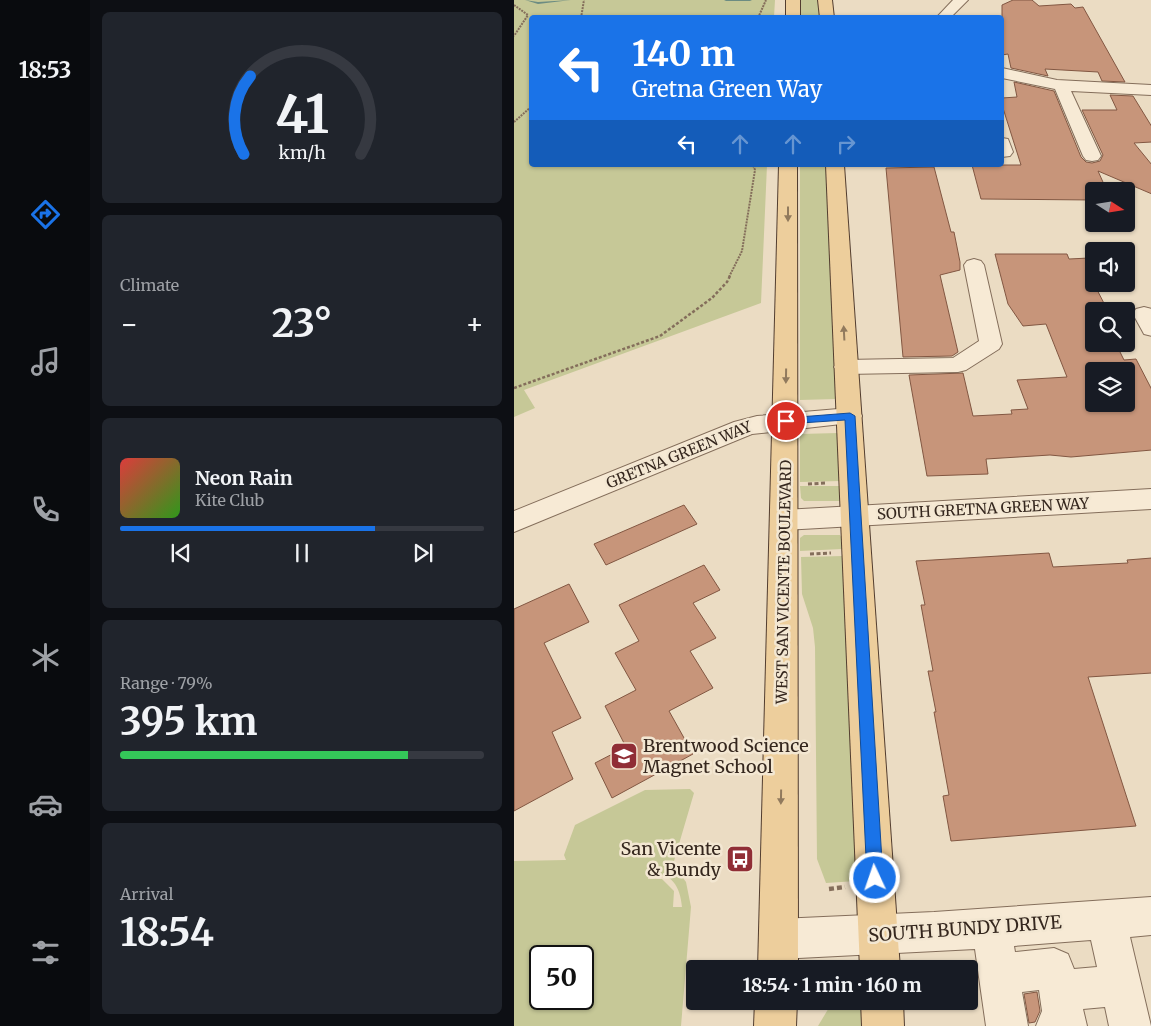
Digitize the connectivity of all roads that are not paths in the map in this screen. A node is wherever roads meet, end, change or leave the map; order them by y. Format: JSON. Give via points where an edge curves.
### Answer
{"nodes":[{"id":1,"x":793,"y":0,"type":"edge"},
{"id":2,"x":825,"y":0,"type":"edge"},
{"id":3,"x":961,"y":0,"type":"edge"},
{"id":4,"x":793,"y":15,"type":"edge"},
{"id":5,"x":827,"y":15,"type":"edge"},
{"id":6,"x":945,"y":15,"type":"edge"},
{"id":7,"x":1004,"y":75,"type":"edge"},
{"id":8,"x":1061,"y":86,"type":"junction"},
{"id":9,"x":1150,"y":91,"type":"edge"},
{"id":10,"x":1092,"y":156,"type":"dead end"},
{"id":11,"x":788,"y":167,"type":"edge"},
{"id":12,"x":835,"y":167,"type":"edge"},
{"id":13,"x":974,"y":265,"type":"dead end"},
{"id":14,"x":846,"y":367,"type":"junction"},
{"id":15,"x":850,"y":416,"type":"junction"},
{"id":16,"x":786,"y":421,"type":"junction"},
{"id":17,"x":1151,"y":499,"type":"edge"},
{"id":18,"x":856,"y":517,"type":"junction"},
{"id":19,"x":784,"y":520,"type":"junction"},
{"id":20,"x":514,"y":522,"type":"edge"},
{"id":21,"x":1151,"y":916,"type":"edge"},
{"id":22,"x":1106,"y":919,"type":"junction"},
{"id":23,"x":991,"y":928,"type":"junction"},
{"id":24,"x":880,"y":952,"type":"edge"},
{"id":25,"x":778,"y":954,"type":"edge"},
{"id":26,"x":998,"y":974,"type":"junction"},
{"id":27,"x":1120,"y":986,"type":"junction"},
{"id":28,"x":1058,"y":1008,"type":"edge"},
{"id":29,"x":776,"y":1010,"type":"edge"},
{"id":30,"x":882,"y":1010,"type":"edge"},
{"id":31,"x":775,"y":1026,"type":"edge"},
{"id":32,"x":883,"y":1026,"type":"edge"},
{"id":33,"x":1007,"y":1026,"type":"edge"},
{"id":34,"x":1130,"y":1026,"type":"edge"}],
"edges":[{"from":1,"to":4,"type":"main road"},
{"from":2,"to":5,"type":"main road"},
{"from":3,"to":6,"type":"street"},
{"from":7,"to":8,"type":"street"},
{"from":8,"to":9,"type":"street"},
{"from":8,"to":10,"type":"street"},
{"from":11,"to":16,"type":"main road","name":"WEST SAN VICENTE BOULEVARD","one_way":true},
{"from":14,"to":12,"type":"main road","one_way":true},
{"from":13,"to":14,"type":"street","via":[[991,344],[958,365]]},
{"from":14,"to":15,"type":"main road"},
{"from":15,"to":16,"type":"street","name":"GRETNA GREEN WAY"},
{"from":15,"to":18,"type":"main road"},
{"from":16,"to":19,"type":"main road","name":"WEST SAN VICENTE BOULEVARD"},
{"from":16,"to":20,"type":"street","name":"GRETNA GREEN WAY","via":[[743,428]]},
{"from":17,"to":18,"type":"street","name":"SOUTH GRETNA GREEN WAY"},
{"from":18,"to":19,"type":"street","name":"SOUTH GRETNA GREEN WAY"},
{"from":18,"to":24,"type":"main road"},
{"from":19,"to":25,"type":"main road","name":"WEST SAN VICENTE BOULEVARD","one_way":true},
{"from":21,"to":22,"type":"street","name":"SOUTH BUNDY DRIVE"},
{"from":22,"to":23,"type":"street","name":"SOUTH BUNDY DRIVE"},
{"from":22,"to":27,"type":"street"},
{"from":23,"to":24,"type":"street","name":"SOUTH BUNDY DRIVE"},
{"from":23,"to":26,"type":"street"},
{"from":24,"to":25,"type":"street","name":"SOUTH BUNDY DRIVE"},
{"from":26,"to":28,"type":"street","via":[[1054,968]]},
{"from":26,"to":33,"type":"street"},
{"from":27,"to":28,"type":"street"},
{"from":27,"to":34,"type":"street"},
{"from":29,"to":31,"type":"main road"},
{"from":30,"to":32,"type":"main road"}]}
